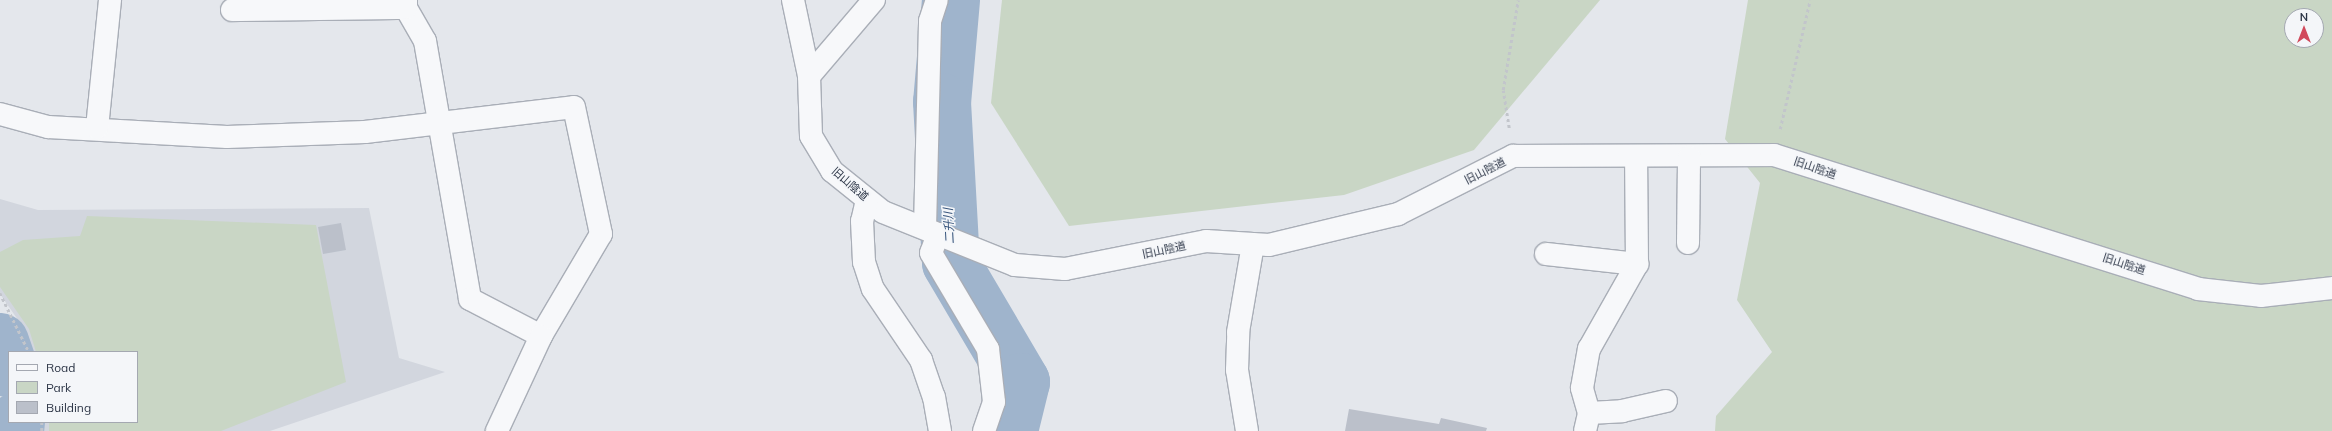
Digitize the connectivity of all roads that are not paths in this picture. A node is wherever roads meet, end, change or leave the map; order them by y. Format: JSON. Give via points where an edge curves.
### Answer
{"nodes":[{"id":1,"x":110,"y":0,"type":"edge"},
{"id":2,"x":793,"y":0,"type":"edge"},
{"id":3,"x":874,"y":0,"type":"edge"},
{"id":4,"x":937,"y":0,"type":"edge"},
{"id":5,"x":406,"y":4,"type":"edge"},
{"id":6,"x":232,"y":10,"type":"dead end"},
{"id":7,"x":809,"y":76,"type":"junction"},
{"id":8,"x":0,"y":114,"type":"edge"},
{"id":9,"x":442,"y":123,"type":"junction"},
{"id":10,"x":97,"y":128,"type":"junction"},
{"id":11,"x":1636,"y":156,"type":"junction"},
{"id":12,"x":1689,"y":157,"type":"junction"},
{"id":13,"x":867,"y":200,"type":"junction"},
{"id":14,"x":932,"y":231,"type":"junction"},
{"id":15,"x":1688,"y":243,"type":"dead end"},
{"id":16,"x":1253,"y":244,"type":"junction"},
{"id":17,"x":1546,"y":254,"type":"dead end"},
{"id":18,"x":1637,"y":264,"type":"junction"},
{"id":19,"x":2332,"y":288,"type":"edge"},
{"id":20,"x":541,"y":336,"type":"junction"},
{"id":21,"x":1666,"y":401,"type":"dead end"},
{"id":22,"x":1587,"y":422,"type":"edge"},
{"id":23,"x":497,"y":431,"type":"edge"},
{"id":24,"x":940,"y":431,"type":"edge"},
{"id":25,"x":984,"y":431,"type":"edge"},
{"id":26,"x":1246,"y":431,"type":"edge"}],
"edges":[{"from":1,"to":10,"type":"street"},
{"from":2,"to":7,"type":"street","name":"旧山陰道"},
{"from":3,"to":7,"type":"street"},
{"from":4,"to":14,"type":"street","via":[[930,21]]},
{"from":5,"to":6,"type":"street"},
{"from":5,"to":9,"type":"street","via":[[425,41]]},
{"from":7,"to":13,"type":"street","name":"旧山陰道","via":[[811,136],[832,171]]},
{"from":8,"to":10,"type":"street","via":[[48,127]]},
{"from":9,"to":10,"type":"street","via":[[365,132],[227,137]]},
{"from":9,"to":20,"type":"street","via":[[470,299]]},
{"from":9,"to":20,"type":"street","via":[[574,107],[602,234]]},
{"from":11,"to":12,"type":"street","name":"旧山陰道"},
{"from":11,"to":16,"type":"street","name":"旧山陰道","via":[[1513,156],[1398,214],[1269,246]]},
{"from":11,"to":18,"type":"street"},
{"from":12,"to":15,"type":"street"},
{"from":12,"to":19,"type":"street","name":"旧山陰道","via":[[1774,155],[2198,289],[2262,296]]},
{"from":13,"to":14,"type":"street","name":"旧山陰道","via":[[884,212]]},
{"from":13,"to":24,"type":"street","via":[[862,221],[864,262],[873,289],[922,360],[934,397]]},
{"from":14,"to":16,"type":"street","name":"旧山陰道","via":[[1015,265],[1065,269],[1206,241]]},
{"from":14,"to":25,"type":"street","via":[[931,253],[988,349],[994,402]]},
{"from":16,"to":26,"type":"street","via":[[1238,332],[1238,370]]},
{"from":17,"to":18,"type":"street"},
{"from":18,"to":22,"type":"street","via":[[1589,349],[1582,388]]},
{"from":20,"to":23,"type":"street"},
{"from":21,"to":22,"type":"street"}]}
